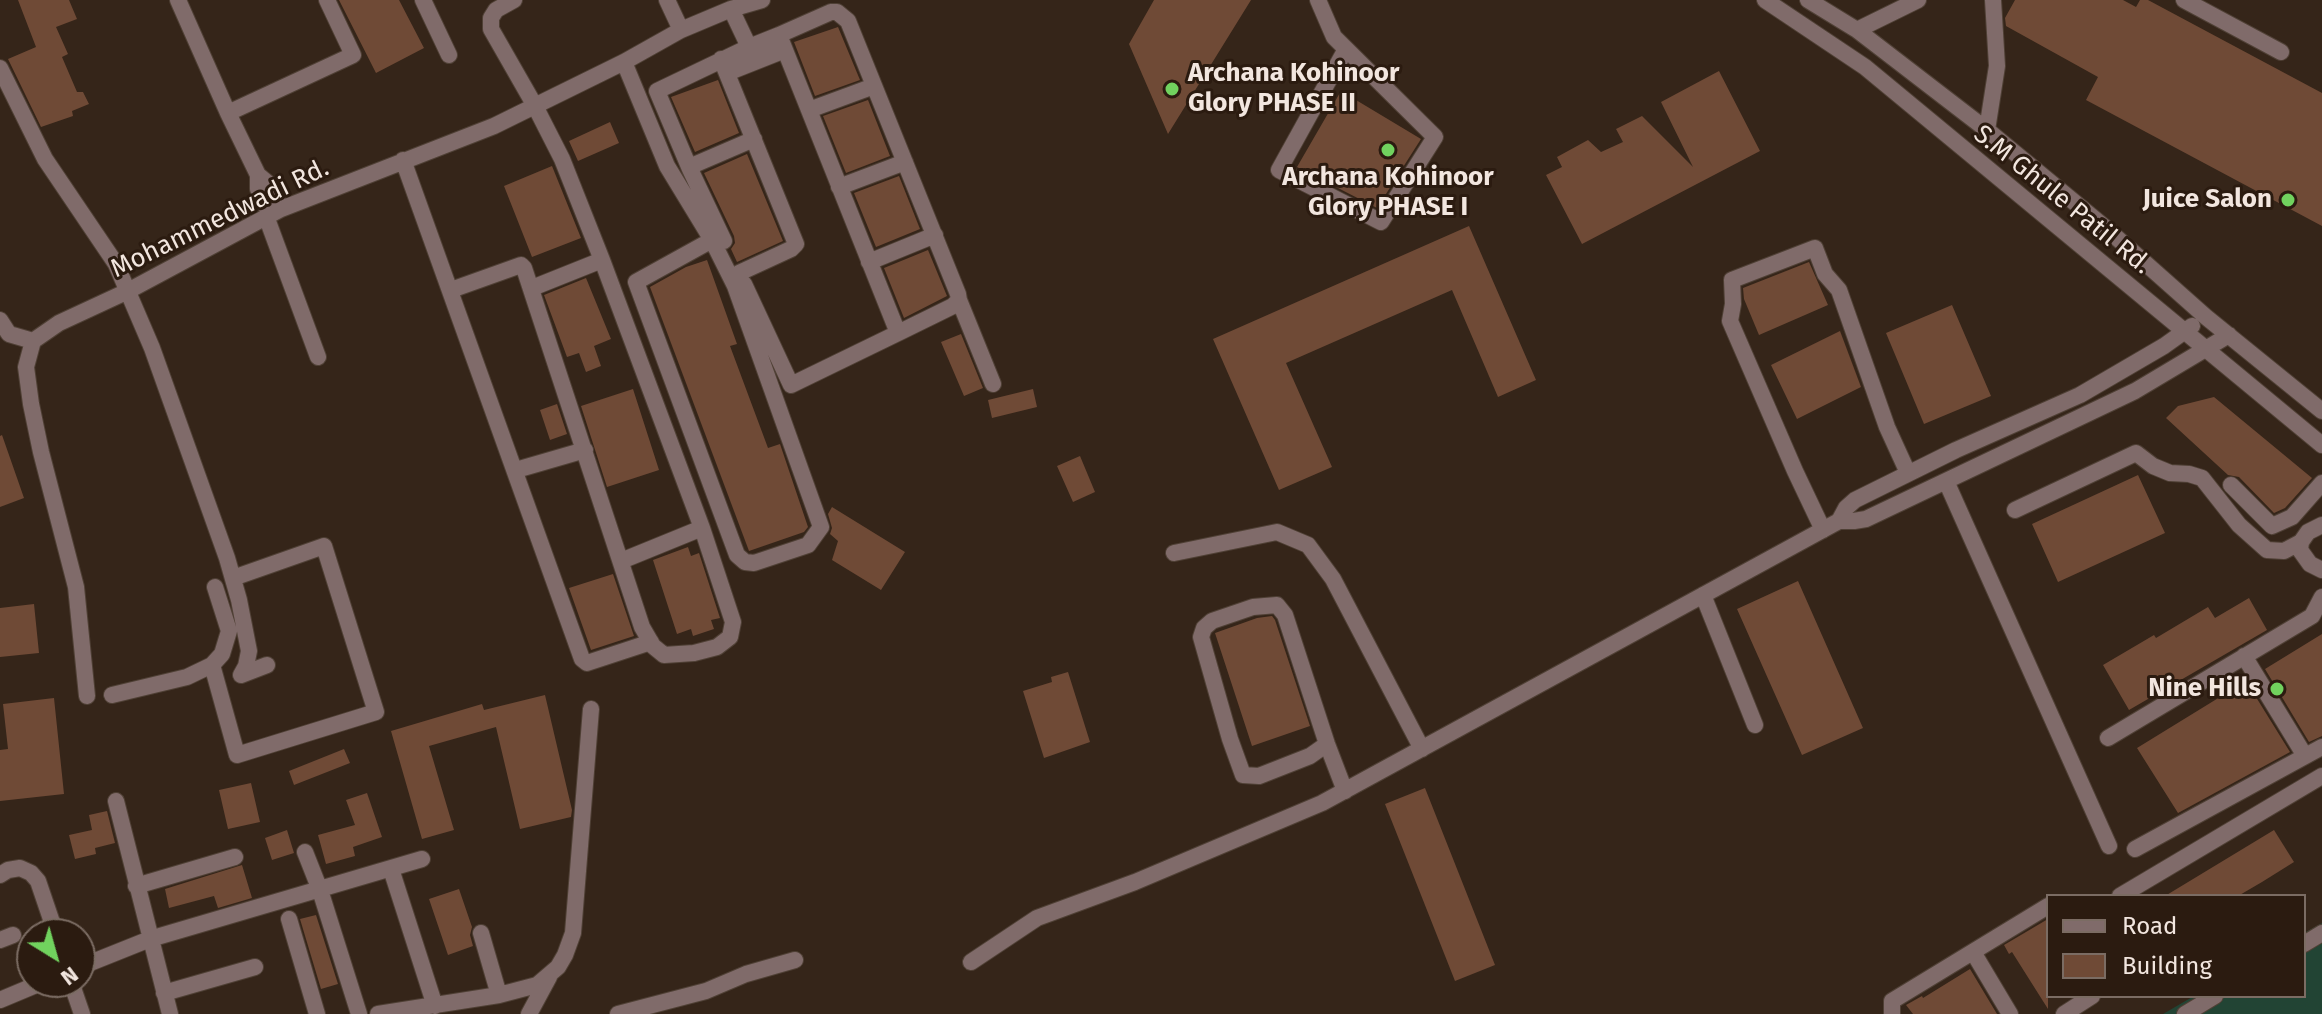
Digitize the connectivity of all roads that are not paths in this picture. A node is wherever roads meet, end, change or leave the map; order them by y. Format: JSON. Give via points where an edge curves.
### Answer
{"nodes":[{"id":1,"x":178,"y":0,"type":"edge"},
{"id":2,"x":327,"y":0,"type":"edge"},
{"id":3,"x":423,"y":0,"type":"edge"},
{"id":4,"x":514,"y":0,"type":"edge"},
{"id":5,"x":667,"y":0,"type":"edge"},
{"id":6,"x":762,"y":0,"type":"edge"},
{"id":7,"x":1318,"y":0,"type":"edge"},
{"id":8,"x":1765,"y":0,"type":"edge"},
{"id":9,"x":1808,"y":0,"type":"edge"},
{"id":10,"x":1918,"y":0,"type":"edge"},
{"id":11,"x":1993,"y":0,"type":"edge"},
{"id":12,"x":2184,"y":0,"type":"edge"},
{"id":13,"x":731,"y":9,"type":"junction"},
{"id":14,"x":681,"y":30,"type":"junction"},
{"id":15,"x":1857,"y":30,"type":"junction"},
{"id":16,"x":782,"y":43,"type":"junction"},
{"id":17,"x":1340,"y":43,"type":"junction"},
{"id":18,"x":749,"y":47,"type":"junction"},
{"id":19,"x":2281,"y":52,"type":"dead end"},
{"id":20,"x":449,"y":55,"type":"dead end"},
{"id":21,"x":624,"y":62,"type":"junction"},
{"id":22,"x":724,"y":66,"type":"junction"},
{"id":23,"x":0,"y":68,"type":"edge"},
{"id":24,"x":874,"y":86,"type":"junction"},
{"id":25,"x":535,"y":106,"type":"junction"},
{"id":26,"x":809,"y":110,"type":"junction"},
{"id":27,"x":228,"y":113,"type":"junction"},
{"id":28,"x":1987,"y":130,"type":"junction"},
{"id":29,"x":754,"y":139,"type":"junction"},
{"id":30,"x":403,"y":160,"type":"junction"},
{"id":31,"x":905,"y":162,"type":"junction"},
{"id":32,"x":689,"y":167,"type":"junction"},
{"id":33,"x":839,"y":187,"type":"junction"},
{"id":34,"x":272,"y":213,"type":"junction"},
{"id":35,"x":935,"y":235,"type":"junction"},
{"id":36,"x":712,"y":240,"type":"junction"},
{"id":37,"x":602,"y":260,"type":"junction"},
{"id":38,"x":869,"y":262,"type":"junction"},
{"id":39,"x":739,"y":273,"type":"junction"},
{"id":40,"x":532,"y":288,"type":"junction"},
{"id":41,"x":451,"y":290,"type":"junction"},
{"id":42,"x":128,"y":291,"type":"junction"},
{"id":43,"x":959,"y":300,"type":"junction"},
{"id":44,"x":2206,"y":317,"type":"junction"},
{"id":45,"x":0,"y":320,"type":"edge"},
{"id":46,"x":2184,"y":332,"type":"junction"},
{"id":47,"x":898,"y":333,"type":"junction"},
{"id":48,"x":2229,"y":335,"type":"junction"},
{"id":49,"x":33,"y":341,"type":"junction"},
{"id":50,"x":2206,"y":348,"type":"junction"},
{"id":51,"x":318,"y":357,"type":"dead end"},
{"id":52,"x":993,"y":384,"type":"dead end"},
{"id":53,"x":2322,"y":411,"type":"edge"},
{"id":54,"x":2322,"y":445,"type":"edge"},
{"id":55,"x":585,"y":450,"type":"junction"},
{"id":56,"x":516,"y":470,"type":"junction"},
{"id":57,"x":1908,"y":473,"type":"junction"},
{"id":58,"x":1946,"y":481,"type":"junction"},
{"id":59,"x":2322,"y":483,"type":"edge"},
{"id":60,"x":2231,"y":485,"type":"dead end"},
{"id":61,"x":2015,"y":510,"type":"dead end"},
{"id":62,"x":1839,"y":521,"type":"junction"},
{"id":63,"x":2322,"y":525,"type":"edge"},
{"id":64,"x":702,"y":528,"type":"junction"},
{"id":65,"x":1823,"y":530,"type":"junction"},
{"id":66,"x":2301,"y":542,"type":"junction"},
{"id":67,"x":1174,"y":553,"type":"dead end"},
{"id":68,"x":621,"y":561,"type":"junction"},
{"id":69,"x":2322,"y":570,"type":"edge"},
{"id":70,"x":233,"y":578,"type":"junction"},
{"id":71,"x":215,"y":587,"type":"dead end"},
{"id":72,"x":1703,"y":595,"type":"junction"},
{"id":73,"x":2322,"y":597,"type":"edge"},
{"id":74,"x":651,"y":642,"type":"junction"},
{"id":75,"x":2244,"y":656,"type":"junction"},
{"id":76,"x":212,"y":665,"type":"junction"},
{"id":77,"x":267,"y":665,"type":"dead end"},
{"id":78,"x":112,"y":695,"type":"dead end"},
{"id":79,"x":87,"y":696,"type":"dead end"},
{"id":80,"x":591,"y":709,"type":"dead end"},
{"id":81,"x":1755,"y":725,"type":"dead end"},
{"id":82,"x":2108,"y":738,"type":"dead end"},
{"id":83,"x":1327,"y":744,"type":"junction"},
{"id":84,"x":2322,"y":747,"type":"edge"},
{"id":85,"x":1422,"y":749,"type":"junction"},
{"id":86,"x":2305,"y":756,"type":"junction"},
{"id":87,"x":2322,"y":776,"type":"edge"},
{"id":88,"x":1345,"y":791,"type":"junction"},
{"id":89,"x":116,"y":801,"type":"dead end"},
{"id":90,"x":2109,"y":846,"type":"dead end"},
{"id":91,"x":2135,"y":849,"type":"dead end"},
{"id":92,"x":305,"y":852,"type":"dead end"},
{"id":93,"x":235,"y":857,"type":"dead end"},
{"id":94,"x":422,"y":859,"type":"dead end"},
{"id":95,"x":391,"y":869,"type":"junction"},
{"id":96,"x":0,"y":875,"type":"edge"},
{"id":97,"x":136,"y":886,"type":"junction"},
{"id":98,"x":320,"y":890,"type":"junction"},
{"id":99,"x":2123,"y":894,"type":"edge"},
{"id":100,"x":2046,"y":907,"type":"edge"},
{"id":101,"x":51,"y":918,"type":"edge"},
{"id":102,"x":289,"y":919,"type":"dead end"},
{"id":103,"x":481,"y":933,"type":"dead end"},
{"id":104,"x":150,"y":939,"type":"junction"},
{"id":105,"x":1973,"y":952,"type":"junction"},
{"id":106,"x":795,"y":960,"type":"dead end"},
{"id":107,"x":96,"y":961,"type":"edge"},
{"id":108,"x":971,"y":962,"type":"dead end"},
{"id":109,"x":255,"y":967,"type":"dead end"},
{"id":110,"x":550,"y":975,"type":"junction"},
{"id":111,"x":164,"y":993,"type":"junction"},
{"id":112,"x":499,"y":995,"type":"junction"},
{"id":113,"x":2089,"y":998,"type":"edge"},
{"id":114,"x":2212,"y":998,"type":"edge"},
{"id":115,"x":435,"y":1006,"type":"junction"},
{"id":116,"x":170,"y":1014,"type":"edge"},
{"id":117,"x":317,"y":1014,"type":"edge"},
{"id":118,"x":359,"y":1014,"type":"edge"},
{"id":119,"x":378,"y":1014,"type":"edge"},
{"id":120,"x":529,"y":1014,"type":"edge"},
{"id":121,"x":618,"y":1014,"type":"edge"},
{"id":122,"x":1892,"y":1014,"type":"edge"},
{"id":123,"x":2010,"y":1014,"type":"edge"},
{"id":124,"x":2064,"y":1014,"type":"edge"},
{"id":125,"x":2185,"y":1014,"type":"edge"}],
"edges":[{"from":1,"to":27,"type":"street"},
{"from":2,"to":27,"type":"street","via":[[353,55]]},
{"from":3,"to":20,"type":"street"},
{"from":4,"to":25,"type":"street","via":[[496,10],[491,29]]},
{"from":5,"to":14,"type":"street"},
{"from":6,"to":13,"type":"street","name":"Mohammedwadi Rd."},
{"from":7,"to":17,"type":"street"},
{"from":8,"to":46,"type":"street","name":"S.M Ghule Patil Rd.","via":[[1865,67]]},
{"from":9,"to":15,"type":"street","name":"S.M Ghule Patil Rd."},
{"from":10,"to":15,"type":"street"},
{"from":11,"to":28,"type":"street","via":[[1997,66]]},
{"from":12,"to":19,"type":"street"},
{"from":13,"to":14,"type":"street","name":"Mohammedwadi Rd."},
{"from":13,"to":18,"type":"street"},
{"from":14,"to":21,"type":"street","name":"Mohammedwadi Rd."},
{"from":15,"to":28,"type":"street","name":"S.M Ghule Patil Rd."},
{"from":16,"to":18,"type":"street"},
{"from":16,"to":22,"type":"street"},
{"from":16,"to":24,"type":"street","via":[[837,12],[848,21]]},
{"from":16,"to":26,"type":"street"},
{"from":17,"to":17,"type":"street","via":[[1435,137],[1381,222],[1279,170]]},
{"from":18,"to":22,"type":"street"},
{"from":21,"to":25,"type":"street","name":"Mohammedwadi Rd."},
{"from":21,"to":36,"type":"street","via":[[667,166]]},
{"from":22,"to":29,"type":"street"},
{"from":22,"to":32,"type":"street","via":[[657,91]]},
{"from":23,"to":42,"type":"street","via":[[45,159],[116,264]]},
{"from":24,"to":26,"type":"street"},
{"from":24,"to":31,"type":"street"},
{"from":25,"to":30,"type":"street","name":"Mohammedwadi Rd."},
{"from":25,"to":37,"type":"street"},
{"from":26,"to":33,"type":"street"},
{"from":27,"to":34,"type":"street","via":[[258,175],[270,185]]},
{"from":28,"to":44,"type":"street","name":"S.M Ghule Patil Rd."},
{"from":29,"to":32,"type":"street"},
{"from":29,"to":39,"type":"street","via":[[796,244]]},
{"from":30,"to":34,"type":"street","name":"Mohammedwadi Rd."},
{"from":30,"to":41,"type":"street"},
{"from":31,"to":33,"type":"street"},
{"from":31,"to":35,"type":"street"},
{"from":32,"to":39,"type":"street"},
{"from":33,"to":38,"type":"street"},
{"from":34,"to":42,"type":"street","name":"Mohammedwadi Rd."},
{"from":34,"to":51,"type":"street"},
{"from":35,"to":38,"type":"street"},
{"from":35,"to":43,"type":"street"},
{"from":36,"to":36,"type":"street","via":[[735,286],[821,527],[808,545],[754,563],[737,555],[636,282]]},
{"from":37,"to":40,"type":"street"},
{"from":37,"to":64,"type":"street"},
{"from":38,"to":47,"type":"street"},
{"from":39,"to":47,"type":"street","via":[[791,385]]},
{"from":40,"to":41,"type":"street","via":[[521,265]]},
{"from":40,"to":55,"type":"street"},
{"from":41,"to":56,"type":"street"},
{"from":42,"to":49,"type":"street","name":"Mohammedwadi Rd."},
{"from":42,"to":70,"type":"street"},
{"from":43,"to":47,"type":"street"},
{"from":43,"to":52,"type":"street"},
{"from":44,"to":46,"type":"street"},
{"from":44,"to":48,"type":"street","name":"S.M Ghule Patil Rd."},
{"from":45,"to":49,"type":"street","via":[[9,334]]},
{"from":46,"to":50,"type":"street","name":"S.M Ghule Patil Rd."},
{"from":46,"to":57,"type":"street","via":[[2080,395]]},
{"from":48,"to":50,"type":"street"},
{"from":48,"to":53,"type":"street","name":"S.M Ghule Patil Rd."},
{"from":49,"to":79,"type":"street","via":[[26,367],[31,404],[76,587]]},
{"from":50,"to":54,"type":"street","name":"S.M Ghule Patil Rd."},
{"from":50,"to":58,"type":"street","via":[[2135,391]]},
{"from":55,"to":56,"type":"street"},
{"from":55,"to":68,"type":"street"},
{"from":56,"to":74,"type":"street","via":[[582,659],[587,663]]},
{"from":57,"to":62,"type":"street","via":[[1855,500]]},
{"from":57,"to":65,"type":"street","via":[[1839,290],[1825,274],[1815,248],[1732,280],[1730,321]]},
{"from":58,"to":62,"type":"street","via":[[1866,519]]},
{"from":58,"to":90,"type":"street"},
{"from":59,"to":60,"type":"street","via":[[2292,517],[2272,526]]},
{"from":61,"to":66,"type":"street","via":[[2136,453],[2170,473],[2202,478],[2239,525],[2267,550],[2284,551]]},
{"from":62,"to":65,"type":"street"},
{"from":63,"to":66,"type":"street"},
{"from":64,"to":68,"type":"street"},
{"from":64,"to":74,"type":"street","via":[[733,622],[730,637],[717,647],[664,655]]},
{"from":65,"to":72,"type":"street"},
{"from":66,"to":69,"type":"street","via":[[2303,556]]},
{"from":67,"to":85,"type":"street","via":[[1277,532],[1308,545],[1333,579]]},
{"from":68,"to":74,"type":"street"},
{"from":70,"to":76,"type":"street","via":[[324,546],[376,712],[237,755]]},
{"from":70,"to":77,"type":"street","via":[[249,651],[241,675]]},
{"from":71,"to":76,"type":"street","via":[[229,631],[222,654]]},
{"from":72,"to":81,"type":"street"},
{"from":72,"to":85,"type":"street"},
{"from":73,"to":75,"type":"street","via":[[2312,616]]},
{"from":75,"to":82,"type":"street"},
{"from":75,"to":86,"type":"street"},
{"from":76,"to":78,"type":"street","via":[[187,677]]},
{"from":80,"to":110,"type":"street","via":[[573,933]]},
{"from":83,"to":83,"type":"street","via":[[1285,615],[1277,605],[1253,607],[1204,628],[1201,637],[1243,775],[1259,776]]},
{"from":83,"to":88,"type":"street"},
{"from":84,"to":86,"type":"street"},
{"from":85,"to":88,"type":"street"},
{"from":86,"to":91,"type":"street"},
{"from":87,"to":99,"type":"street"},
{"from":88,"to":108,"type":"street","via":[[1135,882],[1037,918]]},
{"from":89,"to":97,"type":"street"},
{"from":92,"to":98,"type":"street"},
{"from":93,"to":97,"type":"street"},
{"from":94,"to":95,"type":"street"},
{"from":95,"to":98,"type":"street"},
{"from":95,"to":115,"type":"street"},
{"from":96,"to":101,"type":"street","via":[[20,868],[31,873]]},
{"from":97,"to":104,"type":"street"},
{"from":98,"to":104,"type":"street"},
{"from":98,"to":118,"type":"street"},
{"from":100,"to":105,"type":"street"},
{"from":102,"to":117,"type":"street"},
{"from":103,"to":112,"type":"street"},
{"from":104,"to":107,"type":"street"},
{"from":104,"to":111,"type":"street"},
{"from":105,"to":122,"type":"street","via":[[1892,1001]]},
{"from":105,"to":123,"type":"street"},
{"from":106,"to":121,"type":"street"},
{"from":109,"to":111,"type":"street"},
{"from":110,"to":112,"type":"street","via":[[537,985]]},
{"from":110,"to":120,"type":"street"},
{"from":111,"to":116,"type":"street"},
{"from":112,"to":115,"type":"street"},
{"from":113,"to":124,"type":"street"},
{"from":114,"to":125,"type":"street"},
{"from":115,"to":119,"type":"street"}]}
